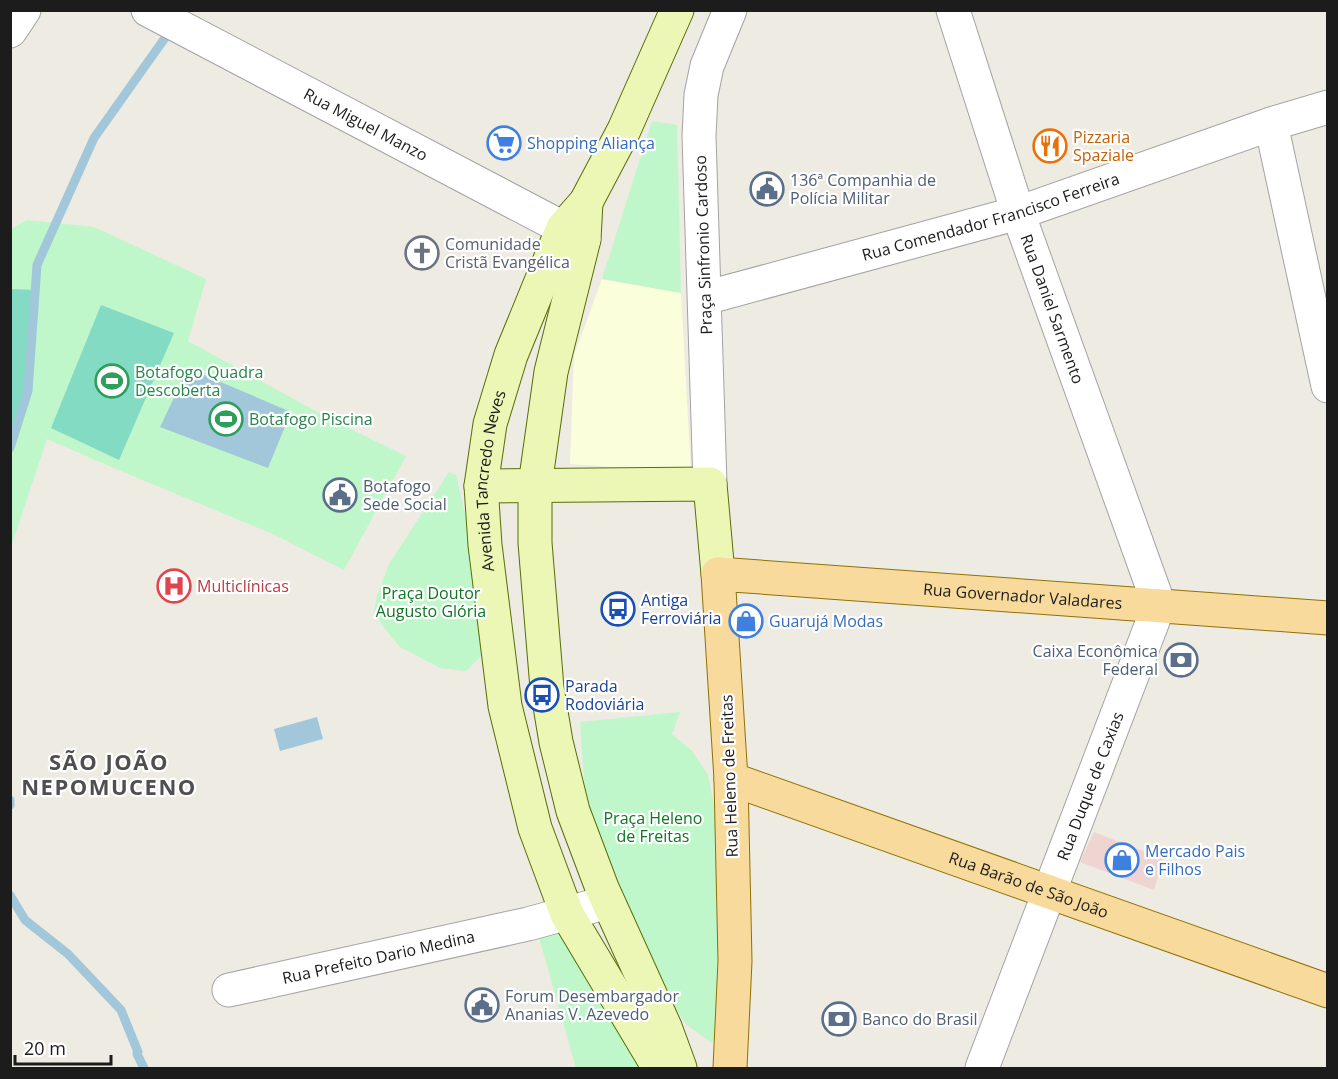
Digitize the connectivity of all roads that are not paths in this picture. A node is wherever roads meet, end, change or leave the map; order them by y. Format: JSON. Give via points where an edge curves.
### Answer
{"nodes":[{"id":1,"x":24,"y":10,"type":"edge"},
{"id":2,"x":677,"y":10,"type":"edge"},
{"id":3,"x":730,"y":10,"type":"edge"},
{"id":4,"x":953,"y":10,"type":"edge"},
{"id":5,"x":150,"y":12,"type":"edge"},
{"id":6,"x":10,"y":31,"type":"edge"},
{"id":7,"x":1328,"y":107,"type":"edge"},
{"id":8,"x":1271,"y":124,"type":"junction"},
{"id":9,"x":1018,"y":213,"type":"junction"},
{"id":10,"x":574,"y":233,"type":"junction"},
{"id":11,"x":705,"y":298,"type":"junction"},
{"id":12,"x":1328,"y":386,"type":"edge"},
{"id":13,"x":710,"y":484,"type":"junction"},
{"id":14,"x":535,"y":485,"type":"junction"},
{"id":15,"x":481,"y":486,"type":"junction"},
{"id":16,"x":718,"y":574,"type":"junction"},
{"id":17,"x":1159,"y":605,"type":"junction"},
{"id":18,"x":1328,"y":618,"type":"edge"},
{"id":19,"x":731,"y":779,"type":"junction"},
{"id":20,"x":1049,"y":892,"type":"junction"},
{"id":21,"x":608,"y":902,"type":"junction"},
{"id":22,"x":567,"y":914,"type":"junction"},
{"id":23,"x":229,"y":990,"type":"dead end"},
{"id":24,"x":1328,"y":991,"type":"edge"},
{"id":25,"x":659,"y":1068,"type":"edge"},
{"id":26,"x":680,"y":1068,"type":"edge"},
{"id":27,"x":730,"y":1068,"type":"edge"},
{"id":28,"x":982,"y":1068,"type":"edge"}],
"edges":[{"from":1,"to":6,"type":"street"},
{"from":2,"to":10,"type":"main road"},
{"from":3,"to":11,"type":"street","name":"Praça Sinfronio Cardoso","via":[[707,66],[701,95]]},
{"from":4,"to":9,"type":"street","name":"Rua Daniel Sarmento"},
{"from":5,"to":10,"type":"street","name":"Rua Miguel Manzo"},
{"from":7,"to":8,"type":"street","name":"Rua Comendador Francisco Ferreira"},
{"from":8,"to":9,"type":"street","name":"Rua Comendador Francisco Ferreira"},
{"from":8,"to":12,"type":"street"},
{"from":9,"to":11,"type":"street","name":"Rua Comendador Francisco Ferreira"},
{"from":9,"to":17,"type":"street","name":"Rua Daniel Sarmento"},
{"from":10,"to":14,"type":"main road"},
{"from":10,"to":15,"type":"main road","name":"Avenida Tancredo Neves","via":[[511,355],[490,424]]},
{"from":11,"to":13,"type":"street","name":"Praça Sinfronio Cardoso"},
{"from":13,"to":14,"type":"main road"},
{"from":13,"to":16,"type":"main road","name":"Rua Heleno de Freitas"},
{"from":14,"to":15,"type":"main road"},
{"from":14,"to":21,"type":"main road","via":[[543,644],[556,742],[573,811]]},
{"from":15,"to":22,"type":"main road","name":"Avenida Tancredo Neves","via":[[484,545],[505,706],[535,828]]},
{"from":16,"to":17,"type":"main road","name":"Rua Governador Valadares"},
{"from":16,"to":19,"type":"main road","name":"Rua Heleno de Freitas"},
{"from":17,"to":18,"type":"main road","name":"Rua Governador Valadares"},
{"from":17,"to":20,"type":"street","name":"Rua Duque de Caxias"},
{"from":19,"to":20,"type":"main road","name":"Rua Barão de São João"},
{"from":19,"to":27,"type":"main road","name":"Rua Heleno de Freitas","via":[[735,961]]},
{"from":20,"to":24,"type":"main road","name":"Rua Barão de São João"},
{"from":20,"to":28,"type":"street","name":"Rua Duque de Caxias"},
{"from":21,"to":22,"type":"street","name":"Rua Prefeito Dario Medina"},
{"from":21,"to":26,"type":"main road"},
{"from":22,"to":23,"type":"street","name":"Rua Prefeito Dario Medina"},
{"from":22,"to":25,"type":"main road","name":"Avenida Tancredo Neves"}]}
